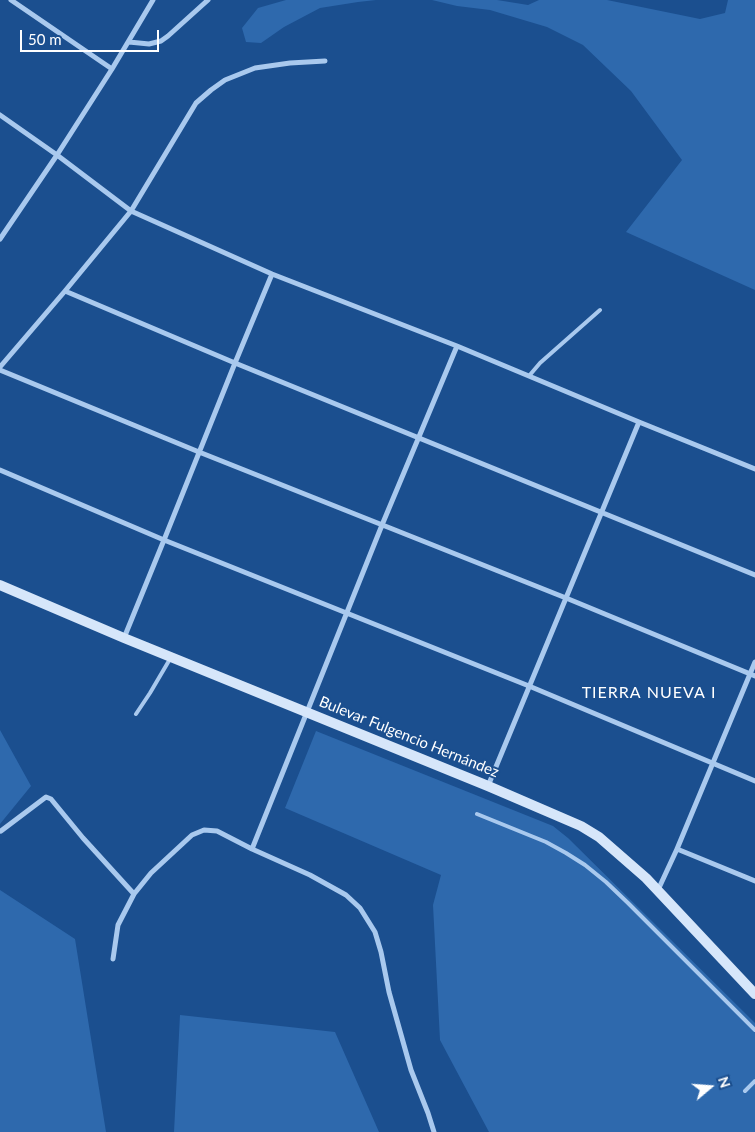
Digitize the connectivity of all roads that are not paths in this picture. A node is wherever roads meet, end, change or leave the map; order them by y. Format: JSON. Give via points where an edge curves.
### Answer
{"nodes":[{"id":1,"x":11,"y":0,"type":"edge"},
{"id":2,"x":153,"y":0,"type":"edge"},
{"id":3,"x":208,"y":0,"type":"edge"},
{"id":4,"x":129,"y":42,"type":"junction"},
{"id":5,"x":325,"y":61,"type":"dead end"},
{"id":6,"x":112,"y":69,"type":"junction"},
{"id":7,"x":0,"y":115,"type":"edge"},
{"id":8,"x":57,"y":155,"type":"junction"},
{"id":9,"x":131,"y":211,"type":"junction"},
{"id":10,"x":0,"y":239,"type":"edge"},
{"id":11,"x":272,"y":274,"type":"junction"},
{"id":12,"x":65,"y":292,"type":"junction"},
{"id":13,"x":600,"y":310,"type":"dead end"},
{"id":14,"x":457,"y":346,"type":"junction"},
{"id":15,"x":235,"y":363,"type":"junction"},
{"id":16,"x":0,"y":369,"type":"edge"},
{"id":17,"x":529,"y":376,"type":"junction"},
{"id":18,"x":639,"y":422,"type":"junction"},
{"id":19,"x":419,"y":438,"type":"junction"},
{"id":20,"x":199,"y":452,"type":"junction"},
{"id":21,"x":755,"y":469,"type":"edge"},
{"id":22,"x":0,"y":470,"type":"edge"},
{"id":23,"x":601,"y":513,"type":"junction"},
{"id":24,"x":382,"y":525,"type":"junction"},
{"id":25,"x":164,"y":540,"type":"junction"},
{"id":26,"x":755,"y":575,"type":"edge"},
{"id":27,"x":0,"y":585,"type":"edge"},
{"id":28,"x":566,"y":598,"type":"junction"},
{"id":29,"x":347,"y":613,"type":"junction"},
{"id":30,"x":124,"y":638,"type":"junction"},
{"id":31,"x":171,"y":657,"type":"junction"},
{"id":32,"x":755,"y":662,"type":"edge"},
{"id":33,"x":753,"y":675,"type":"edge"},
{"id":34,"x":529,"y":686,"type":"junction"},
{"id":35,"x":307,"y":712,"type":"junction"},
{"id":36,"x":136,"y":714,"type":"dead end"},
{"id":37,"x":713,"y":763,"type":"junction"},
{"id":38,"x":755,"y":780,"type":"edge"},
{"id":39,"x":488,"y":786,"type":"junction"},
{"id":40,"x":477,"y":814,"type":"dead end"},
{"id":41,"x":1,"y":831,"type":"edge"},
{"id":42,"x":252,"y":849,"type":"junction"},
{"id":43,"x":677,"y":849,"type":"junction"},
{"id":44,"x":755,"y":881,"type":"edge"},
{"id":45,"x":658,"y":890,"type":"junction"},
{"id":46,"x":134,"y":894,"type":"junction"},
{"id":47,"x":113,"y":959,"type":"dead end"},
{"id":48,"x":755,"y":994,"type":"edge"},
{"id":49,"x":755,"y":1030,"type":"edge"},
{"id":50,"x":755,"y":1081,"type":"edge"},
{"id":51,"x":745,"y":1091,"type":"dead end"},
{"id":52,"x":434,"y":1132,"type":"edge"}],
"edges":[{"from":1,"to":6,"type":"street"},
{"from":2,"to":4,"type":"street"},
{"from":3,"to":4,"type":"street","via":[[161,41],[149,44]]},
{"from":4,"to":6,"type":"street"},
{"from":5,"to":9,"type":"street","via":[[255,68],[225,80],[211,90],[196,103]]},
{"from":6,"to":8,"type":"street"},
{"from":7,"to":8,"type":"street"},
{"from":8,"to":9,"type":"street"},
{"from":8,"to":10,"type":"street"},
{"from":9,"to":11,"type":"street"},
{"from":9,"to":12,"type":"street"},
{"from":11,"to":14,"type":"street"},
{"from":11,"to":15,"type":"street"},
{"from":12,"to":15,"type":"street"},
{"from":12,"to":16,"type":"street"},
{"from":13,"to":17,"type":"lane"},
{"from":14,"to":17,"type":"street"},
{"from":14,"to":19,"type":"street"},
{"from":15,"to":19,"type":"street"},
{"from":15,"to":20,"type":"street"},
{"from":16,"to":20,"type":"street"},
{"from":17,"to":18,"type":"street"},
{"from":18,"to":21,"type":"street"},
{"from":18,"to":23,"type":"street"},
{"from":19,"to":23,"type":"street"},
{"from":19,"to":24,"type":"street"},
{"from":20,"to":24,"type":"street"},
{"from":20,"to":25,"type":"street"},
{"from":22,"to":25,"type":"street"},
{"from":23,"to":26,"type":"street"},
{"from":23,"to":28,"type":"street"},
{"from":24,"to":28,"type":"street"},
{"from":24,"to":29,"type":"street"},
{"from":25,"to":29,"type":"street"},
{"from":25,"to":30,"type":"street"},
{"from":27,"to":30,"type":"street","name":"Bulevar Fulgencio Hernández"},
{"from":28,"to":33,"type":"street"},
{"from":28,"to":34,"type":"street"},
{"from":29,"to":34,"type":"street"},
{"from":29,"to":35,"type":"street"},
{"from":30,"to":31,"type":"street","name":"Bulevar Fulgencio Hernández"},
{"from":31,"to":35,"type":"street","name":"Bulevar Fulgencio Hernández"},
{"from":31,"to":36,"type":"lane"},
{"from":32,"to":33,"type":"street"},
{"from":33,"to":37,"type":"street"},
{"from":34,"to":37,"type":"street"},
{"from":34,"to":39,"type":"street"},
{"from":35,"to":39,"type":"street","name":"Bulevar Fulgencio Hernández"},
{"from":35,"to":42,"type":"street"},
{"from":37,"to":38,"type":"street"},
{"from":37,"to":43,"type":"street"},
{"from":39,"to":45,"type":"street","name":"Bulevar Fulgencio Hernández","via":[[599,837]]},
{"from":40,"to":49,"type":"lane","via":[[546,842],[585,865],[628,902]]},
{"from":41,"to":46,"type":"street","via":[[46,797],[51,799]]},
{"from":42,"to":46,"type":"street","via":[[217,831],[204,830],[192,835],[151,873]]},
{"from":42,"to":52,"type":"street","via":[[310,875],[346,895],[360,908],[377,938],[410,1070]]},
{"from":43,"to":44,"type":"street"},
{"from":43,"to":45,"type":"street"},
{"from":45,"to":48,"type":"street","name":"Bulevar Fulgencio Hernández"},
{"from":46,"to":47,"type":"street","via":[[118,925]]},
{"from":50,"to":51,"type":"lane"}]}
